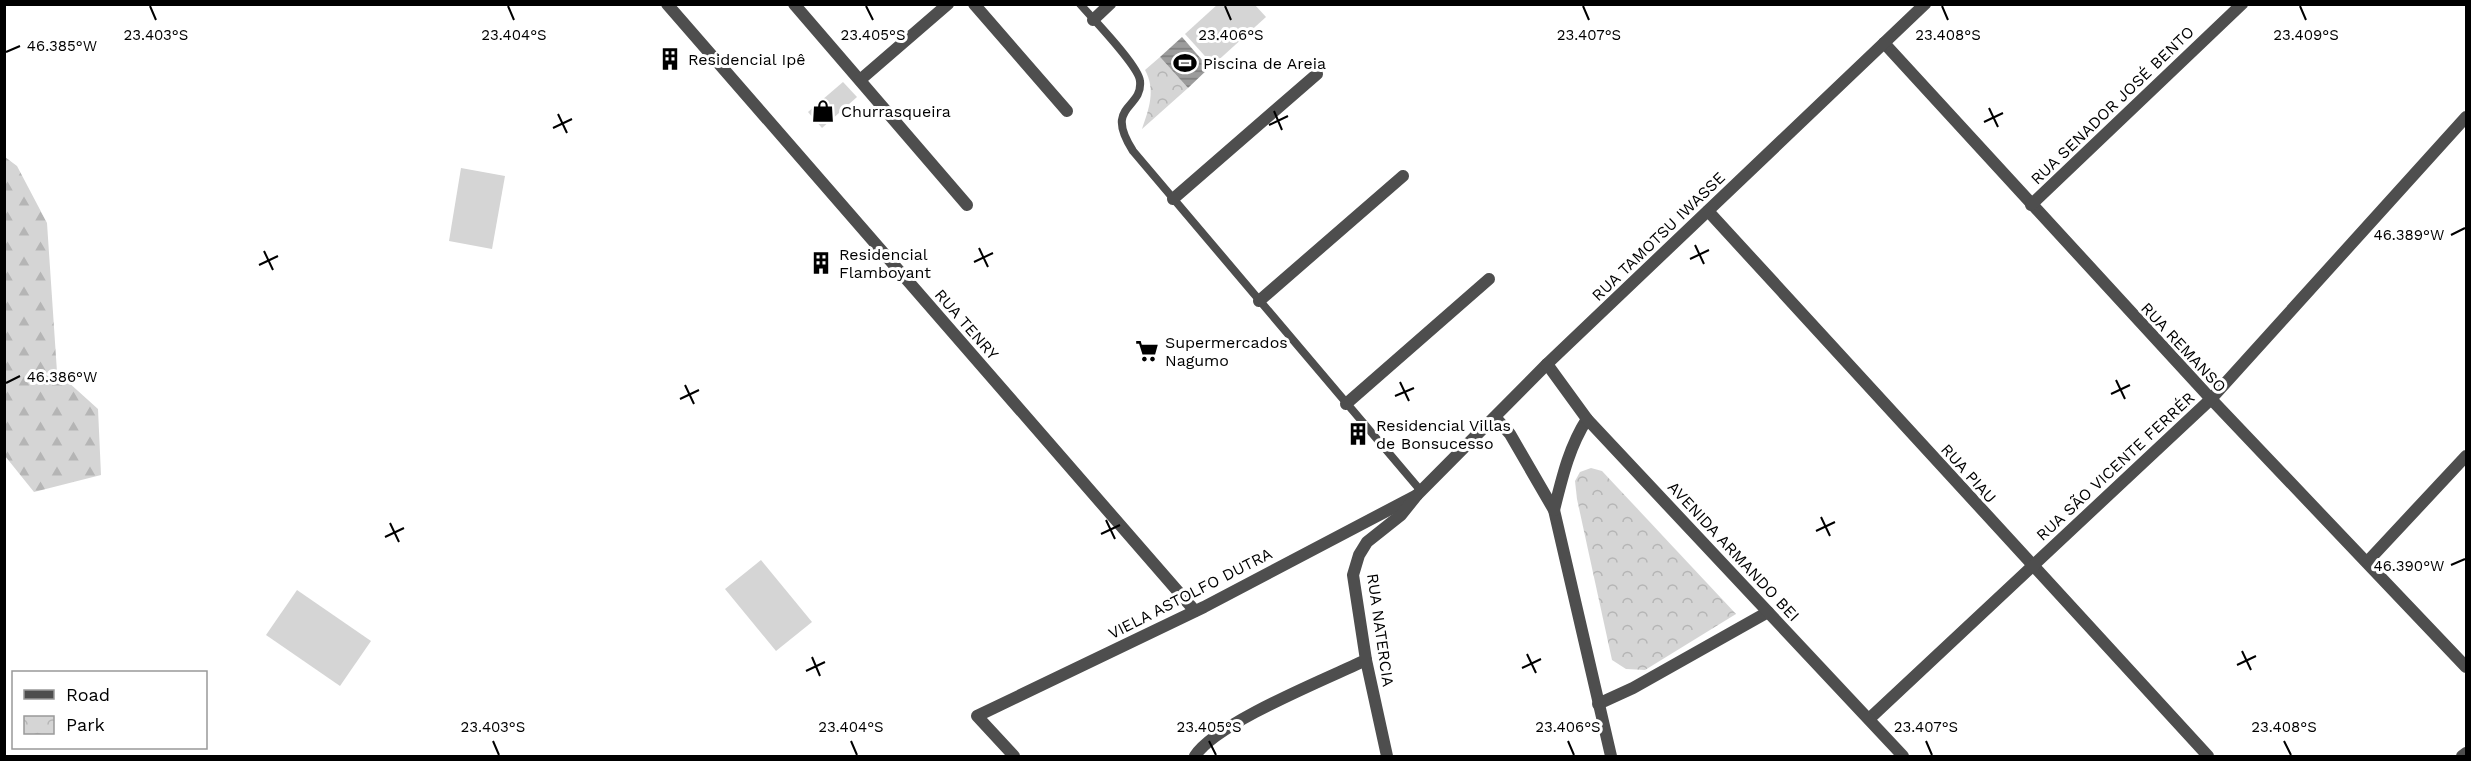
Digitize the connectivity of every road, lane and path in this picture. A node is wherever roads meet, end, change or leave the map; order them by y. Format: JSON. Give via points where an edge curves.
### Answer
{"nodes":[{"id":1,"x":668,"y":4,"type":"edge"},
{"id":2,"x":794,"y":4,"type":"edge"},
{"id":3,"x":948,"y":4,"type":"edge"},
{"id":4,"x":974,"y":4,"type":"edge"},
{"id":5,"x":1080,"y":4,"type":"edge"},
{"id":6,"x":1110,"y":4,"type":"edge"},
{"id":7,"x":1925,"y":4,"type":"edge"},
{"id":8,"x":2242,"y":4,"type":"edge"},
{"id":9,"x":1093,"y":20,"type":"junction"},
{"id":10,"x":1884,"y":43,"type":"junction"},
{"id":11,"x":1317,"y":74,"type":"dead end"},
{"id":12,"x":860,"y":80,"type":"junction"},
{"id":13,"x":1067,"y":111,"type":"dead end"},
{"id":14,"x":2466,"y":117,"type":"edge"},
{"id":15,"x":1403,"y":176,"type":"dead end"},
{"id":16,"x":1173,"y":199,"type":"junction"},
{"id":17,"x":967,"y":205,"type":"dead end"},
{"id":18,"x":2031,"y":205,"type":"junction"},
{"id":19,"x":1708,"y":211,"type":"junction"},
{"id":20,"x":1489,"y":279,"type":"dead end"},
{"id":21,"x":1259,"y":301,"type":"junction"},
{"id":22,"x":1548,"y":364,"type":"junction"},
{"id":23,"x":2211,"y":399,"type":"junction"},
{"id":24,"x":1346,"y":404,"type":"junction"},
{"id":25,"x":1495,"y":417,"type":"junction"},
{"id":26,"x":1587,"y":419,"type":"junction"},
{"id":27,"x":2466,"y":456,"type":"edge"},
{"id":28,"x":1419,"y":493,"type":"junction"},
{"id":29,"x":1554,"y":510,"type":"junction"},
{"id":30,"x":2368,"y":561,"type":"junction"},
{"id":31,"x":2032,"y":566,"type":"junction"},
{"id":32,"x":1195,"y":611,"type":"junction"},
{"id":33,"x":1768,"y":612,"type":"junction"},
{"id":34,"x":1366,"y":660,"type":"junction"},
{"id":35,"x":2466,"y":667,"type":"edge"},
{"id":36,"x":1598,"y":704,"type":"junction"},
{"id":37,"x":1869,"y":719,"type":"junction"},
{"id":38,"x":2466,"y":753,"type":"edge"},
{"id":39,"x":1014,"y":756,"type":"edge"},
{"id":40,"x":1195,"y":756,"type":"edge"},
{"id":41,"x":1387,"y":756,"type":"edge"},
{"id":42,"x":1611,"y":756,"type":"edge"},
{"id":43,"x":1903,"y":756,"type":"edge"},
{"id":44,"x":2208,"y":756,"type":"edge"},
{"id":45,"x":2462,"y":756,"type":"edge"}],
"edges":[{"from":1,"to":32,"type":"street","name":"RUA TENRY"},
{"from":2,"to":12,"type":"street"},
{"from":3,"to":12,"type":"street"},
{"from":4,"to":13,"type":"street"},
{"from":5,"to":9,"type":"lane"},
{"from":6,"to":9,"type":"street"},
{"from":7,"to":10,"type":"street","name":"RUA TAMOTSU IWASSE"},
{"from":8,"to":18,"type":"street","name":"RUA SENADOR JOSÉ BENTO"},
{"from":9,"to":16,"type":"lane","via":[[1140,79],[1139,92],[1123,111],[1125,140]]},
{"from":10,"to":18,"type":"street","name":"RUA REMANSO"},
{"from":10,"to":19,"type":"street","name":"RUA TAMOTSU IWASSE"},
{"from":11,"to":16,"type":"street"},
{"from":12,"to":17,"type":"street"},
{"from":14,"to":23,"type":"street","name":"RUA SÃO VICENTE FERRÉR"},
{"from":15,"to":21,"type":"street"},
{"from":16,"to":21,"type":"lane"},
{"from":18,"to":23,"type":"street","name":"RUA REMANSO"},
{"from":19,"to":22,"type":"street","name":"RUA TAMOTSU IWASSE"},
{"from":19,"to":31,"type":"street","name":"RUA PIAU"},
{"from":20,"to":24,"type":"street"},
{"from":21,"to":24,"type":"lane"},
{"from":22,"to":25,"type":"street","name":"RUA TAMOTSU IWASSE"},
{"from":22,"to":26,"type":"street","name":"AVENIDA ARMANDO BEI"},
{"from":23,"to":30,"type":"street","name":"RUA REMANSO"},
{"from":23,"to":31,"type":"street","name":"RUA SÃO VICENTE FERRÉR"},
{"from":24,"to":28,"type":"lane"},
{"from":25,"to":28,"type":"street","name":"RUA TAMOTSU IWASSE"},
{"from":25,"to":29,"type":"street","via":[[1510,434]]},
{"from":26,"to":29,"type":"street","via":[[1576,436]]},
{"from":26,"to":33,"type":"street","name":"AVENIDA ARMANDO BEI"},
{"from":27,"to":30,"type":"street"},
{"from":28,"to":32,"type":"street","name":"VIELA ASTOLFO DUTRA"},
{"from":28,"to":34,"type":"street","name":"RUA NATERCIA","via":[[1401,515],[1366,542],[1359,555],[1353,575]]},
{"from":29,"to":36,"type":"street"},
{"from":30,"to":35,"type":"street","name":"RUA REMANSO"},
{"from":31,"to":37,"type":"street","name":"RUA SÃO VICENTE FERRÉR"},
{"from":31,"to":44,"type":"street","name":"RUA PIAU"},
{"from":32,"to":39,"type":"street","name":"VIELA ASTOLFO DUTRA","via":[[976,716]]},
{"from":33,"to":36,"type":"street"},
{"from":33,"to":37,"type":"street","name":"AVENIDA ARMANDO BEI"},
{"from":34,"to":40,"type":"street","via":[[1236,723]]},
{"from":34,"to":41,"type":"street","name":"RUA NATERCIA"},
{"from":36,"to":42,"type":"street"},
{"from":37,"to":43,"type":"street","name":"AVENIDA ARMANDO BEI"},
{"from":38,"to":45,"type":"street"}]}
